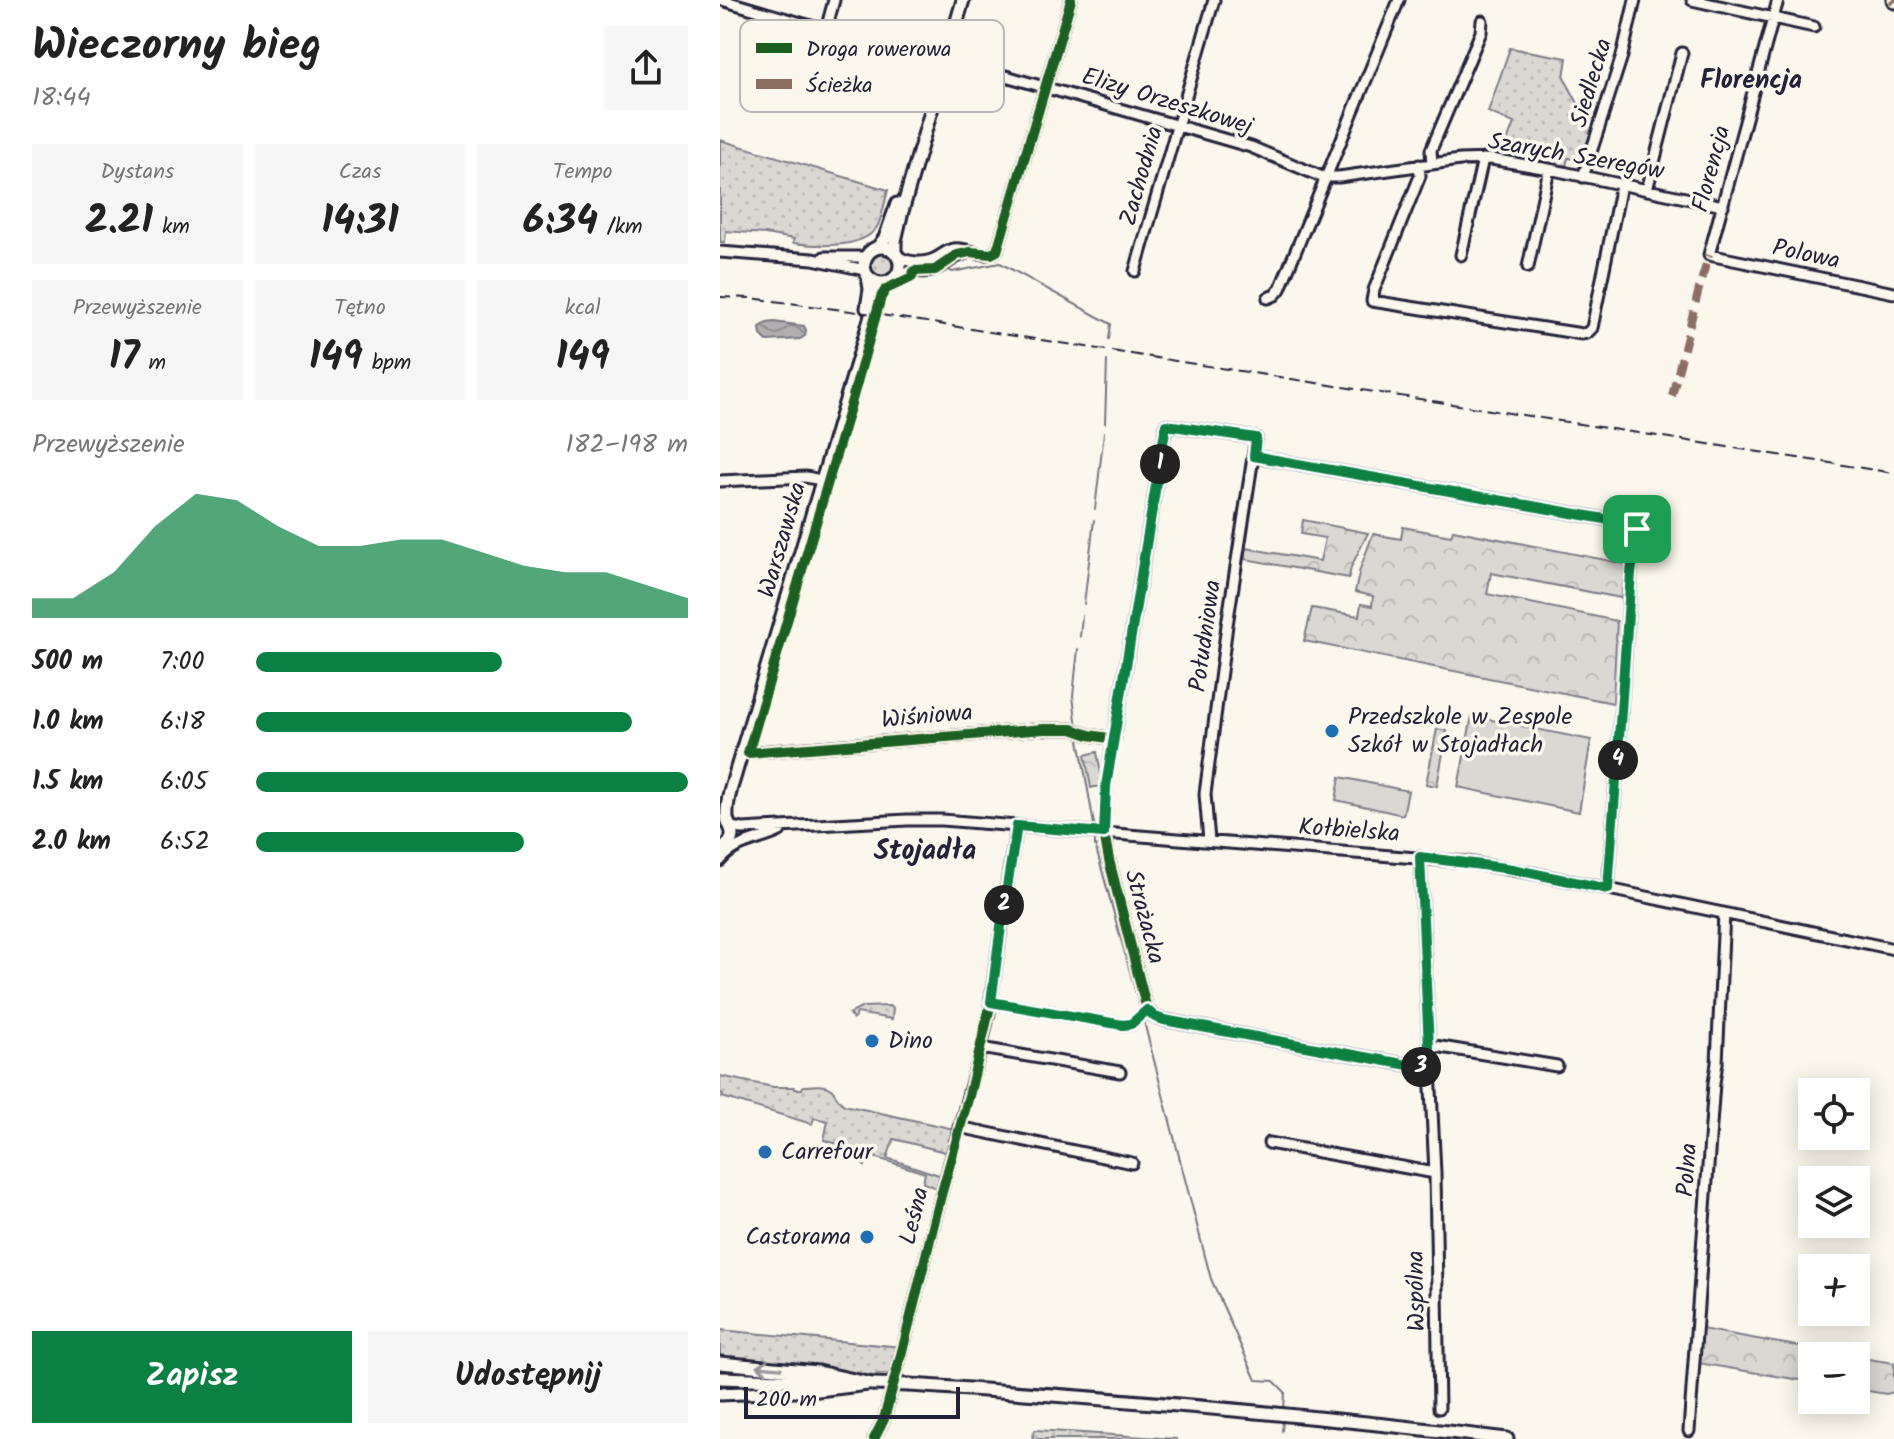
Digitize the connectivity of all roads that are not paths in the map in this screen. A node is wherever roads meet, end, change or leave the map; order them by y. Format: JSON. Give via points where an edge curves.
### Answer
{"nodes":[{"id":1,"x":722,"y":0,"type":"edge"},
{"id":2,"x":834,"y":0,"type":"edge"},
{"id":3,"x":957,"y":0,"type":"edge"},
{"id":4,"x":963,"y":0,"type":"edge"},
{"id":5,"x":1071,"y":0,"type":"edge"},
{"id":6,"x":1214,"y":0,"type":"edge"},
{"id":7,"x":1399,"y":0,"type":"edge"},
{"id":8,"x":1635,"y":0,"type":"edge"},
{"id":9,"x":1692,"y":0,"type":"edge"},
{"id":10,"x":1778,"y":0,"type":"edge"},
{"id":11,"x":1774,"y":17,"type":"junction"},
{"id":12,"x":791,"y":20,"type":"edge"},
{"id":13,"x":829,"y":20,"type":"edge"},
{"id":14,"x":952,"y":20,"type":"edge"},
{"id":15,"x":956,"y":20,"type":"edge"},
{"id":16,"x":1482,"y":21,"type":"dead end"},
{"id":17,"x":1814,"y":27,"type":"dead end"},
{"id":18,"x":1682,"y":53,"type":"dead end"},
{"id":19,"x":1004,"y":78,"type":"edge"},
{"id":20,"x":1045,"y":87,"type":"junction"},
{"id":21,"x":925,"y":112,"type":"edge"},
{"id":22,"x":928,"y":112,"type":"edge"},
{"id":23,"x":1178,"y":126,"type":"junction"},
{"id":24,"x":1483,"y":159,"type":"junction"},
{"id":25,"x":1432,"y":164,"type":"junction"},
{"id":26,"x":1419,"y":165,"type":"junction"},
{"id":27,"x":1549,"y":169,"type":"junction"},
{"id":28,"x":1326,"y":176,"type":"junction"},
{"id":29,"x":1583,"y":177,"type":"junction"},
{"id":30,"x":1621,"y":185,"type":"junction"},
{"id":31,"x":1647,"y":190,"type":"junction"},
{"id":32,"x":1723,"y":206,"type":"junction"},
{"id":33,"x":878,"y":247,"type":"junction"},
{"id":34,"x":720,"y":252,"type":"edge"},
{"id":35,"x":970,"y":252,"type":"junction"},
{"id":36,"x":897,"y":254,"type":"junction"},
{"id":37,"x":1461,"y":255,"type":"dead end"},
{"id":38,"x":1709,"y":255,"type":"joint"},
{"id":39,"x":866,"y":257,"type":"junction"},
{"id":40,"x":813,"y":259,"type":"junction"},
{"id":41,"x":1528,"y":267,"type":"dead end"},
{"id":42,"x":1135,"y":271,"type":"dead end"},
{"id":43,"x":866,"y":273,"type":"junction"},
{"id":44,"x":897,"y":276,"type":"junction"},
{"id":45,"x":885,"y":283,"type":"junction"},
{"id":46,"x":1894,"y":293,"type":"edge"},
{"id":47,"x":1268,"y":298,"type":"dead end"},
{"id":48,"x":1256,"y":438,"type":"joint"},
{"id":49,"x":1254,"y":456,"type":"junction"},
{"id":50,"x":816,"y":479,"type":"junction"},
{"id":51,"x":720,"y":481,"type":"edge"},
{"id":52,"x":1641,"y":507,"type":"dead end"},
{"id":53,"x":1638,"y":525,"type":"junction"},
{"id":54,"x":1115,"y":739,"type":"junction"},
{"id":55,"x":742,"y":751,"type":"junction"},
{"id":56,"x":720,"y":804,"type":"edge"},
{"id":57,"x":726,"y":823,"type":"edge"},
{"id":58,"x":1017,"y":826,"type":"junction"},
{"id":59,"x":793,"y":827,"type":"junction"},
{"id":60,"x":780,"y":831,"type":"junction"},
{"id":61,"x":1099,"y":833,"type":"junction"},
{"id":62,"x":1209,"y":841,"type":"junction"},
{"id":63,"x":725,"y":845,"type":"edge"},
{"id":64,"x":1420,"y":857,"type":"junction"},
{"id":65,"x":720,"y":861,"type":"edge"},
{"id":66,"x":1608,"y":889,"type":"junction"},
{"id":67,"x":1724,"y":913,"type":"junction"},
{"id":68,"x":1894,"y":949,"type":"edge"},
{"id":69,"x":991,"y":1002,"type":"junction"},
{"id":70,"x":1145,"y":1013,"type":"junction"},
{"id":71,"x":1429,"y":1045,"type":"junction"},
{"id":72,"x":981,"y":1048,"type":"junction"},
{"id":73,"x":1557,"y":1066,"type":"dead end"},
{"id":74,"x":1430,"y":1069,"type":"junction"},
{"id":75,"x":1120,"y":1072,"type":"dead end"},
{"id":76,"x":959,"y":1127,"type":"junction"},
{"id":77,"x":1269,"y":1143,"type":"dead end"},
{"id":78,"x":1132,"y":1163,"type":"dead end"},
{"id":79,"x":1435,"y":1173,"type":"junction"},
{"id":80,"x":720,"y":1363,"type":"edge"},
{"id":81,"x":720,"y":1378,"type":"edge"},
{"id":82,"x":872,"y":1384,"type":"junction"},
{"id":83,"x":720,"y":1394,"type":"edge"},
{"id":84,"x":1439,"y":1408,"type":"dead end"},
{"id":85,"x":1689,"y":1431,"type":"dead end"},
{"id":86,"x":874,"y":1439,"type":"edge"},
{"id":87,"x":1507,"y":1439,"type":"edge"}],
"edges":[{"from":1,"to":12,"type":"street","name":"Elizy Orzeszkowej"},
{"from":2,"to":13,"type":"street"},
{"from":3,"to":14,"type":"main road"},
{"from":4,"to":15,"type":"main road"},
{"from":5,"to":20,"type":"street"},
{"from":6,"to":23,"type":"street","name":"Zachodnia"},
{"from":7,"to":28,"type":"street"},
{"from":8,"to":29,"type":"street","name":"Siedlecka"},
{"from":9,"to":11,"type":"street"},
{"from":10,"to":11,"type":"street","name":"Florencja"},
{"from":11,"to":17,"type":"street"},
{"from":11,"to":32,"type":"street","name":"Florencja"},
{"from":16,"to":25,"type":"street","via":[[1431,150]]},
{"from":18,"to":31,"type":"street"},
{"from":19,"to":20,"type":"street","name":"Elizy Orzeszkowej"},
{"from":20,"to":23,"type":"street","name":"Elizy Orzeszkowej"},
{"from":20,"to":35,"type":"street","via":[[997,251]]},
{"from":21,"to":33,"type":"main road"},
{"from":22,"to":36,"type":"main road","via":[[895,241]]},
{"from":23,"to":28,"type":"street","name":"Elizy Orzeszkowej"},
{"from":23,"to":42,"type":"street","name":"Zachodnia"},
{"from":24,"to":25,"type":"street","name":"Szarych Szeregów"},
{"from":24,"to":27,"type":"street","name":"Szarych Szeregów"},
{"from":24,"to":37,"type":"street"},
{"from":25,"to":26,"type":"street","name":"Szarych Szeregów"},
{"from":26,"to":28,"type":"street","name":"Szarych Szeregów"},
{"from":26,"to":30,"type":"street","via":[[1420,176],[1372,301],[1582,334],[1592,328]]},
{"from":27,"to":29,"type":"street","name":"Szarych Szeregów"},
{"from":27,"to":41,"type":"street"},
{"from":28,"to":47,"type":"street","via":[[1280,289]]},
{"from":29,"to":30,"type":"street","name":"Szarych Szeregów"},
{"from":30,"to":31,"type":"street","name":"Szarych Szeregów"},
{"from":31,"to":32,"type":"street","name":"Szarych Szeregów"},
{"from":32,"to":38,"type":"street","name":"Florencja"},
{"from":33,"to":36,"type":"main road"},
{"from":33,"to":39,"type":"main road"},
{"from":34,"to":40,"type":"street"},
{"from":35,"to":36,"type":"street","via":[[955,249],[926,261]]},
{"from":35,"to":44,"type":"street","via":[[935,270]]},
{"from":36,"to":44,"type":"main road"},
{"from":38,"to":46,"type":"street","name":"Polowa"},
{"from":39,"to":40,"type":"street"},
{"from":39,"to":43,"type":"main road"},
{"from":40,"to":43,"type":"street"},
{"from":43,"to":45,"type":"main road"},
{"from":43,"to":50,"type":"main road","name":"Warszawska","via":[[867,305]]},
{"from":44,"to":45,"type":"main road"},
{"from":45,"to":55,"type":"main road","name":"Warszawska"},
{"from":48,"to":49,"type":"street","name":"Południowa"},
{"from":48,"to":54,"type":"street","name":"Strażacka","via":[[1166,425]]},
{"from":49,"to":53,"type":"street"},
{"from":49,"to":62,"type":"street","name":"Południowa","via":[[1205,794]]},
{"from":50,"to":51,"type":"street"},
{"from":50,"to":56,"type":"main road","name":"Warszawska"},
{"from":52,"to":53,"type":"street"},
{"from":53,"to":66,"type":"street"},
{"from":54,"to":55,"type":"street","name":"Wiśniowa","via":[[1077,730],[1014,730]]},
{"from":54,"to":61,"type":"street","name":"Strażacka"},
{"from":55,"to":57,"type":"main road","name":"Warszawska"},
{"from":57,"to":59,"type":"street","name":"Kołbielska","via":[[743,829]]},
{"from":57,"to":63,"type":"main road","name":"Warszawska","via":[[732,834]]},
{"from":58,"to":59,"type":"street","name":"Kołbielska","via":[[907,820]]},
{"from":58,"to":61,"type":"street","name":"Kołbielska"},
{"from":58,"to":69,"type":"street","name":"Leśna"},
{"from":59,"to":60,"type":"street","name":"Kołbielska"},
{"from":60,"to":63,"type":"street","name":"Kołbielska"},
{"from":60,"to":65,"type":"street","via":[[745,842]]},
{"from":61,"to":62,"type":"street","name":"Kołbielska"},
{"from":61,"to":70,"type":"street","name":"Strażacka"},
{"from":62,"to":64,"type":"street","name":"Kołbielska"},
{"from":64,"to":66,"type":"street","name":"Kołbielska"},
{"from":64,"to":71,"type":"street","name":"Wspólna"},
{"from":66,"to":67,"type":"street","name":"Kołbielska"},
{"from":67,"to":68,"type":"street","name":"Kołbielska"},
{"from":67,"to":85,"type":"street","name":"Polna"},
{"from":69,"to":70,"type":"street","via":[[1123,1025]]},
{"from":69,"to":72,"type":"street","name":"Leśna"},
{"from":70,"to":74,"type":"street"},
{"from":71,"to":73,"type":"street"},
{"from":71,"to":74,"type":"street","name":"Wspólna"},
{"from":72,"to":75,"type":"street"},
{"from":72,"to":76,"type":"street","name":"Leśna"},
{"from":74,"to":79,"type":"street","name":"Wspólna"},
{"from":76,"to":78,"type":"street"},
{"from":76,"to":86,"type":"street","name":"Leśna","via":[[884,1419]]},
{"from":77,"to":79,"type":"street"},
{"from":79,"to":84,"type":"street","name":"Wspólna"},
{"from":82,"to":80,"type":"main road","one_way":true,"via":[[818,1372]]},
{"from":81,"to":82,"type":"main road"},
{"from":82,"to":83,"type":"main road"},
{"from":82,"to":87,"type":"main road","bridge":true,"via":[[1118,1399]]}]}
